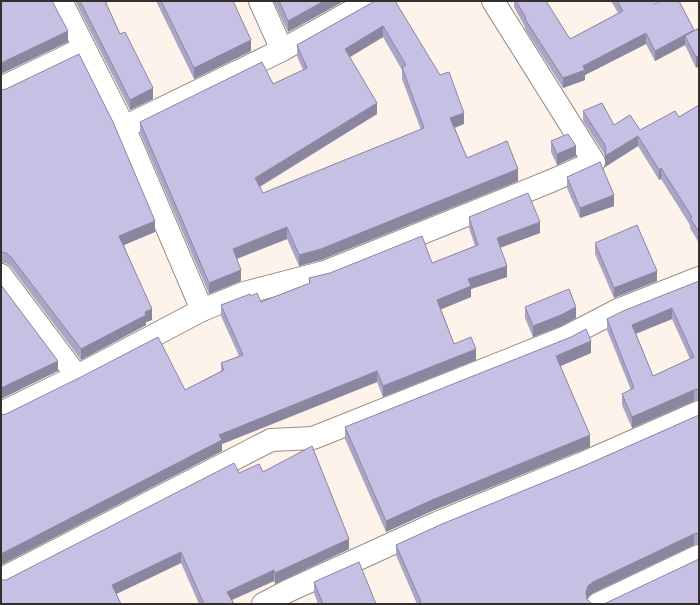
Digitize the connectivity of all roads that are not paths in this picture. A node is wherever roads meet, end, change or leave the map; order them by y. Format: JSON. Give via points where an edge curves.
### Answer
{"nodes":[{"id":1,"x":61,"y":1,"type":"edge"},
{"id":2,"x":260,"y":1,"type":"edge"},
{"id":3,"x":370,"y":1,"type":"edge"},
{"id":4,"x":493,"y":1,"type":"edge"},
{"id":5,"x":84,"y":48,"type":"junction"},
{"id":6,"x":282,"y":50,"type":"junction"},
{"id":7,"x":1,"y":88,"type":"edge"},
{"id":8,"x":124,"y":127,"type":"junction"},
{"id":9,"x":1,"y":275,"type":"edge"},
{"id":10,"x":699,"y":278,"type":"edge"},
{"id":11,"x":202,"y":310,"type":"junction"},
{"id":12,"x":77,"y":376,"type":"junction"},
{"id":13,"x":699,"y":412,"type":"edge"},
{"id":14,"x":1,"y":413,"type":"edge"},
{"id":15,"x":699,"y":556,"type":"edge"},
{"id":16,"x":1,"y":579,"type":"edge"},
{"id":17,"x":292,"y":597,"type":"edge"},
{"id":18,"x":263,"y":604,"type":"edge"},
{"id":19,"x":598,"y":604,"type":"edge"}],
"edges":[{"from":1,"to":5,"type":"street"},
{"from":2,"to":6,"type":"street"},
{"from":3,"to":6,"type":"street"},
{"from":4,"to":11,"type":"street","via":[[594,162],[325,272],[244,293]]},
{"from":5,"to":7,"type":"street"},
{"from":5,"to":8,"type":"street"},
{"from":6,"to":8,"type":"street"},
{"from":8,"to":11,"type":"street"},
{"from":9,"to":12,"type":"street"},
{"from":10,"to":16,"type":"street","via":[[618,310],[566,337],[313,438],[271,440]]},
{"from":11,"to":12,"type":"street"},
{"from":12,"to":14,"type":"street"},
{"from":13,"to":17,"type":"street","via":[[437,523]]},
{"from":15,"to":19,"type":"street"},
{"from":17,"to":18,"type":"street"}]}
